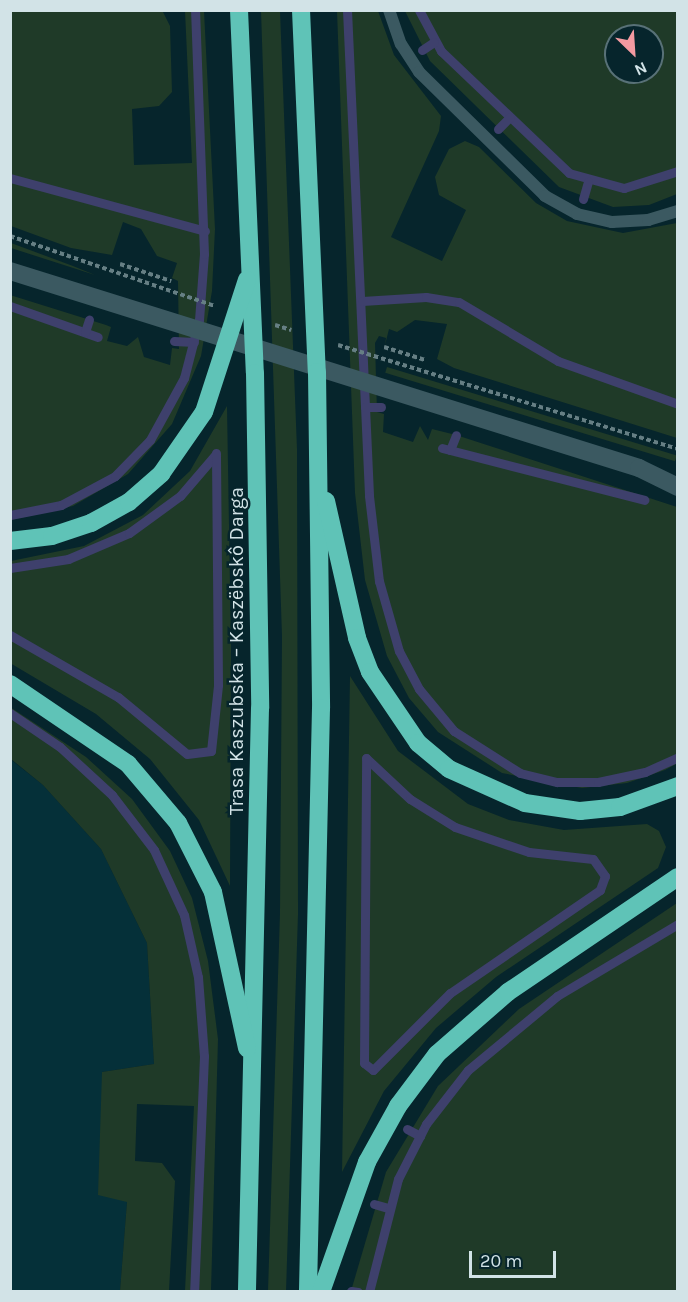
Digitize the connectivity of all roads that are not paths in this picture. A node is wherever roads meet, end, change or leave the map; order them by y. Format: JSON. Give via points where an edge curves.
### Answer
{"nodes":[{"id":1,"x":239,"y":10,"type":"edge"},
{"id":2,"x":301,"y":10,"type":"edge"},
{"id":3,"x":389,"y":10,"type":"edge"},
{"id":4,"x":678,"y":211,"type":"edge"},
{"id":5,"x":252,"y":267,"type":"junction"},
{"id":6,"x":10,"y":270,"type":"edge"},
{"id":7,"x":318,"y":464,"type":"junction"},
{"id":8,"x":639,"y":468,"type":"junction"},
{"id":9,"x":678,"y":473,"type":"edge"},
{"id":10,"x":678,"y":487,"type":"edge"},
{"id":11,"x":10,"y":541,"type":"edge"},
{"id":12,"x":10,"y":684,"type":"edge"},
{"id":13,"x":678,"y":786,"type":"edge"},
{"id":14,"x":678,"y":877,"type":"edge"},
{"id":15,"x":254,"y":1079,"type":"junction"},
{"id":16,"x":247,"y":1292,"type":"edge"},
{"id":17,"x":308,"y":1292,"type":"edge"},
{"id":18,"x":321,"y":1292,"type":"edge"}],
"edges":[{"from":1,"to":5,"type":"highway","name":"Trasa Kaszubska – Kaszëbskô Darga"},
{"from":2,"to":7,"type":"highway"},
{"from":3,"to":4,"type":"lane","via":[[401,44],[419,72],[545,196],[577,214],[612,222],[648,220]]},
{"from":5,"to":11,"type":"highway","via":[[204,412],[161,474],[129,502],[91,523],[52,536]]},
{"from":5,"to":15,"type":"highway","name":"Trasa Kaszubska – Kaszëbskô Darga","via":[[260,708]]},
{"from":6,"to":8,"type":"main road"},
{"from":7,"to":13,"type":"highway","via":[[357,638],[392,710],[418,743],[449,769],[525,803],[580,811],[620,807]]},
{"from":7,"to":17,"type":"highway","via":[[320,924]]},
{"from":8,"to":9,"type":"main road"},
{"from":8,"to":10,"type":"main road"},
{"from":12,"to":15,"type":"highway","via":[[88,732],[128,764],[178,823],[213,892]]},
{"from":14,"to":18,"type":"highway","via":[[508,992],[437,1054],[398,1106],[367,1162]]},
{"from":15,"to":16,"type":"highway","name":"Trasa Kaszubska – Kaszëbskô Darga"}]}
